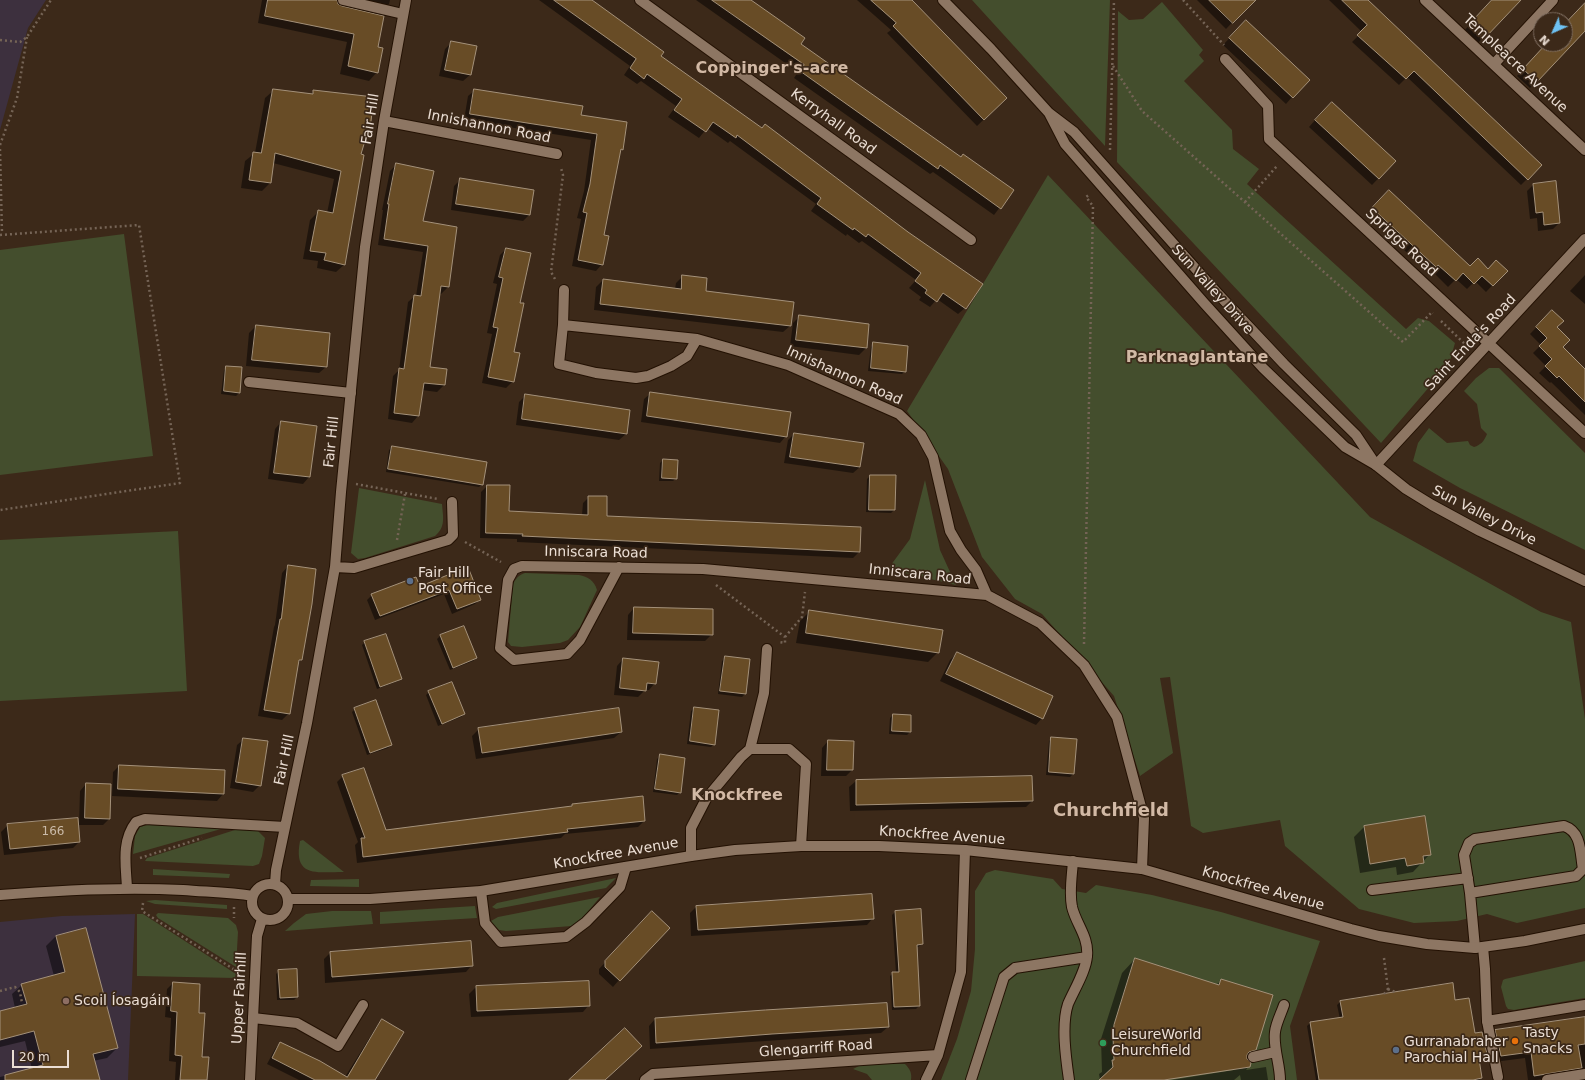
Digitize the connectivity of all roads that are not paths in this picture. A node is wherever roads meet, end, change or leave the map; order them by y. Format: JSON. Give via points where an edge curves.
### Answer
{"nodes":[{"id":1,"x":343,"y":0,"type":"edge"},
{"id":2,"x":406,"y":0,"type":"edge"},
{"id":3,"x":640,"y":0,"type":"edge"},
{"id":4,"x":943,"y":0,"type":"edge"},
{"id":5,"x":1425,"y":0,"type":"edge"},
{"id":6,"x":1553,"y":0,"type":"edge"},
{"id":7,"x":403,"y":14,"type":"junction"},
{"id":8,"x":1225,"y":59,"type":"road end"},
{"id":9,"x":1494,"y":64,"type":"junction"},
{"id":10,"x":1049,"y":113,"type":"junction"},
{"id":11,"x":384,"y":121,"type":"junction"},
{"id":12,"x":1585,"y":150,"type":"edge"},
{"id":13,"x":557,"y":154,"type":"road end"},
{"id":14,"x":1585,"y":239,"type":"edge"},
{"id":15,"x":971,"y":240,"type":"dead end"},
{"id":16,"x":564,"y":290,"type":"road end"},
{"id":17,"x":1229,"y":306,"type":"junction"},
{"id":18,"x":1217,"y":317,"type":"junction"},
{"id":19,"x":562,"y":325,"type":"junction"},
{"id":20,"x":697,"y":339,"type":"junction"},
{"id":21,"x":1490,"y":344,"type":"junction"},
{"id":22,"x":249,"y":382,"type":"dead end"},
{"id":23,"x":350,"y":394,"type":"junction"},
{"id":24,"x":1585,"y":433,"type":"edge"},
{"id":25,"x":1376,"y":466,"type":"junction"},
{"id":26,"x":452,"y":502,"type":"road end"},
{"id":27,"x":335,"y":567,"type":"junction"},
{"id":28,"x":620,"y":568,"type":"junction"},
{"id":29,"x":1585,"y":581,"type":"edge"},
{"id":30,"x":987,"y":595,"type":"junction"},
{"id":31,"x":766,"y":649,"type":"dead end"},
{"id":32,"x":750,"y":750,"type":"junction"},
{"id":33,"x":285,"y":827,"type":"junction"},
{"id":34,"x":801,"y":846,"type":"junction"},
{"id":35,"x":965,"y":850,"type":"junction"},
{"id":36,"x":691,"y":856,"type":"junction"},
{"id":37,"x":1073,"y":861,"type":"junction"},
{"id":38,"x":626,"y":867,"type":"junction"},
{"id":39,"x":1142,"y":869,"type":"junction"},
{"id":40,"x":1468,"y":878,"type":"junction"},
{"id":41,"x":274,"y":884,"type":"junction"},
{"id":42,"x":127,"y":888,"type":"junction"},
{"id":43,"x":1372,"y":890,"type":"dead end"},
{"id":44,"x":481,"y":891,"type":"junction"},
{"id":45,"x":1470,"y":893,"type":"junction"},
{"id":46,"x":0,"y":895,"type":"edge"},
{"id":47,"x":252,"y":896,"type":"junction"},
{"id":48,"x":288,"y":899,"type":"junction"},
{"id":49,"x":262,"y":919,"type":"junction"},
{"id":50,"x":1585,"y":930,"type":"edge"},
{"id":51,"x":1479,"y":948,"type":"junction"},
{"id":52,"x":1087,"y":957,"type":"junction"},
{"id":53,"x":363,"y":1005,"type":"dead end"},
{"id":54,"x":1284,"y":1005,"type":"dead end"},
{"id":55,"x":1585,"y":1005,"type":"edge"},
{"id":56,"x":253,"y":1018,"type":"junction"},
{"id":57,"x":1487,"y":1021,"type":"junction"},
{"id":58,"x":1275,"y":1052,"type":"junction"},
{"id":59,"x":938,"y":1055,"type":"junction"},
{"id":60,"x":1253,"y":1057,"type":"dead end"},
{"id":61,"x":1585,"y":1074,"type":"edge"},
{"id":62,"x":696,"y":1075,"type":"edge"},
{"id":63,"x":1498,"y":1077,"type":"dead end"},
{"id":64,"x":250,"y":1080,"type":"edge"},
{"id":65,"x":645,"y":1080,"type":"edge"},
{"id":66,"x":926,"y":1080,"type":"edge"},
{"id":67,"x":971,"y":1080,"type":"edge"},
{"id":68,"x":1069,"y":1080,"type":"edge"},
{"id":69,"x":1280,"y":1080,"type":"edge"},
{"id":70,"x":1547,"y":1080,"type":"edge"}],
"edges":[{"from":1,"to":7,"type":"street"},
{"from":2,"to":7,"type":"street","name":"Fair Hill"},
{"from":3,"to":15,"type":"street","name":"Kerryhall Road"},
{"from":4,"to":10,"type":"street","name":"Sun Valley Drive","via":[[991,48]]},
{"from":5,"to":9,"type":"street","name":"Templeacre Avenue"},
{"from":6,"to":9,"type":"street"},
{"from":7,"to":11,"type":"street","name":"Fair Hill"},
{"from":8,"to":21,"type":"street","name":"Spriggs Road","via":[[1268,106],[1269,139]]},
{"from":9,"to":12,"type":"street","name":"Templeacre Avenue"},
{"from":10,"to":17,"type":"street","name":"Sun Valley Drive","via":[[1074,132]]},
{"from":10,"to":18,"type":"street","name":"Sun Valley Drive","via":[[1065,144]]},
{"from":11,"to":13,"type":"street","name":"Innishannon Road"},
{"from":11,"to":23,"type":"street","name":"Fair Hill","via":[[365,247]]},
{"from":14,"to":21,"type":"street","name":"Saint Enda's Road"},
{"from":16,"to":19,"type":"street"},
{"from":17,"to":18,"type":"street"},
{"from":17,"to":25,"type":"street","name":"Sun Valley Drive","via":[[1356,435]]},
{"from":18,"to":25,"type":"street","name":"Sun Valley Drive","via":[[1263,368],[1345,447]]},
{"from":19,"to":20,"type":"street","name":"Innishannon Road"},
{"from":19,"to":20,"type":"street","via":[[559,364],[596,373],[636,378],[648,376],[687,356]]},
{"from":20,"to":30,"type":"street","name":"Innishannon Road","via":[[788,365],[899,414],[921,435],[933,457],[950,531],[976,570]]},
{"from":21,"to":24,"type":"street","name":"Spriggs Road"},
{"from":21,"to":25,"type":"street","name":"Saint Enda's Road"},
{"from":22,"to":23,"type":"street"},
{"from":23,"to":27,"type":"street","name":"Fair Hill"},
{"from":25,"to":29,"type":"street","name":"Sun Valley Drive","via":[[1406,489],[1439,509]]},
{"from":26,"to":27,"type":"street","via":[[453,535],[448,540],[354,568]]},
{"from":27,"to":33,"type":"street","name":"Fair Hill"},
{"from":28,"to":28,"type":"street","name":"Inniscara Road","via":[[580,640],[568,654],[514,660],[500,648],[508,580],[514,569],[522,566]]},
{"from":28,"to":30,"type":"street","name":"Inniscara Road","via":[[703,569]]},
{"from":30,"to":39,"type":"street","name":"Inniscara Road","via":[[1040,623],[1084,665],[1117,717],[1144,818]]},
{"from":31,"to":32,"type":"street","via":[[764,693]]},
{"from":32,"to":34,"type":"street","via":[[789,748],[806,764]]},
{"from":32,"to":36,"type":"street","via":[[740,757],[706,799],[691,828]]},
{"from":33,"to":41,"type":"street","name":"Fair Hill"},
{"from":33,"to":42,"type":"street","via":[[145,819],[136,822],[129,832],[126,847]]},
{"from":34,"to":35,"type":"street","name":"Knockfree Avenue"},
{"from":34,"to":36,"type":"street","name":"Knockfree Avenue"},
{"from":35,"to":37,"type":"street","name":"Knockfree Avenue"},
{"from":35,"to":59,"type":"street","via":[[961,972]]},
{"from":36,"to":38,"type":"street","name":"Knockfree Avenue"},
{"from":37,"to":39,"type":"street","name":"Knockfree Avenue"},
{"from":37,"to":52,"type":"street","via":[[1070,890],[1072,907],[1086,941]]},
{"from":38,"to":44,"type":"street","name":"Knockfree Avenue"},
{"from":38,"to":44,"type":"street","via":[[620,887],[586,922],[566,937],[501,942],[485,923]]},
{"from":39,"to":51,"type":"street","name":"Knockfree Avenue","via":[[1379,936],[1427,944]]},
{"from":40,"to":43,"type":"street"},
{"from":40,"to":45,"type":"street"},
{"from":40,"to":45,"type":"street","via":[[1464,855],[1469,843],[1475,840],[1564,826],[1571,828],[1579,842],[1583,869],[1576,876]]},
{"from":41,"to":47,"type":"street","via":[[259,888]]},
{"from":41,"to":48,"type":"street","via":[[284,890]]},
{"from":42,"to":46,"type":"street"},
{"from":42,"to":47,"type":"street"},
{"from":44,"to":48,"type":"street","name":"Knockfree Avenue","via":[[370,899]]},
{"from":45,"to":51,"type":"street"},
{"from":47,"to":49,"type":"street","via":[[252,907]]},
{"from":48,"to":49,"type":"street","via":[[287,910],[279,919]]},
{"from":49,"to":56,"type":"street","name":"Upper Fairhill","via":[[257,936]]},
{"from":50,"to":51,"type":"street","name":"Knockfree Avenue"},
{"from":51,"to":57,"type":"street","via":[[1485,969]]},
{"from":52,"to":67,"type":"street","via":[[1015,968],[1004,977]]},
{"from":52,"to":68,"type":"street","via":[[1068,1006],[1065,1053]]},
{"from":53,"to":56,"type":"street","via":[[338,1046],[298,1023]]},
{"from":54,"to":58,"type":"street","via":[[1275,1032]]},
{"from":55,"to":57,"type":"street"},
{"from":56,"to":64,"type":"street","name":"Upper Fairhill"},
{"from":57,"to":63,"type":"street"},
{"from":58,"to":60,"type":"street"},
{"from":58,"to":69,"type":"street"},
{"from":59,"to":62,"type":"street","name":"Glengarriff Road"},
{"from":59,"to":66,"type":"street"},
{"from":61,"to":70,"type":"street"},
{"from":62,"to":65,"type":"street","name":"Glengarriff Road","via":[[653,1074]]}]}
